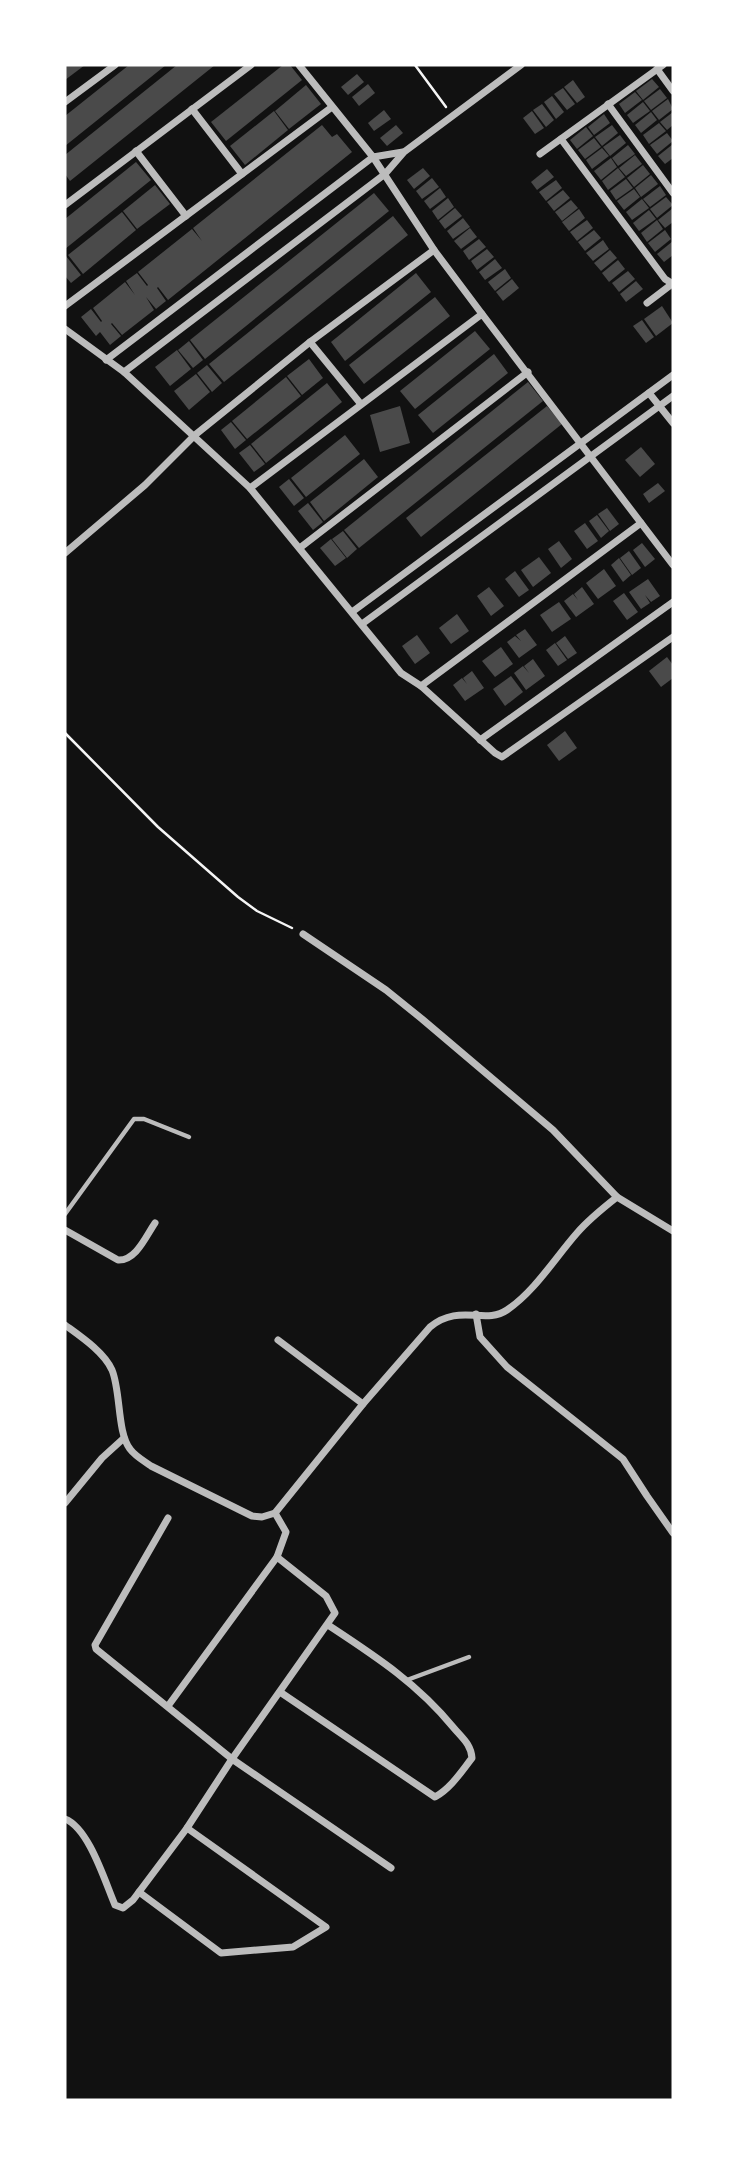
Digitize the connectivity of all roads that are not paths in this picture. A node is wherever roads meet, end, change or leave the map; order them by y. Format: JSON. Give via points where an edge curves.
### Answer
{"nodes":[{"id":1,"x":115,"y":65,"type":"edge"},
{"id":2,"x":251,"y":65,"type":"edge"},
{"id":3,"x":299,"y":65,"type":"edge"},
{"id":4,"x":521,"y":65,"type":"edge"},
{"id":5,"x":660,"y":67,"type":"edge"},
{"id":6,"x":673,"y":91,"type":"edge"},
{"id":7,"x":65,"y":103,"type":"edge"},
{"id":8,"x":608,"y":104,"type":"junction"},
{"id":9,"x":332,"y":107,"type":"junction"},
{"id":10,"x":192,"y":109,"type":"junction"},
{"id":11,"x":561,"y":139,"type":"junction"},
{"id":12,"x":136,"y":151,"type":"junction"},
{"id":13,"x":404,"y":152,"type":"junction"},
{"id":14,"x":540,"y":154,"type":"dead end"},
{"id":15,"x":373,"y":157,"type":"junction"},
{"id":16,"x":242,"y":174,"type":"junction"},
{"id":17,"x":385,"y":174,"type":"junction"},
{"id":18,"x":673,"y":193,"type":"edge"},
{"id":19,"x":65,"y":205,"type":"edge"},
{"id":20,"x":186,"y":215,"type":"junction"},
{"id":21,"x":434,"y":250,"type":"junction"},
{"id":22,"x":673,"y":284,"type":"edge"},
{"id":23,"x":647,"y":303,"type":"dead end"},
{"id":24,"x":65,"y":306,"type":"edge"},
{"id":25,"x":482,"y":314,"type":"junction"},
{"id":26,"x":65,"y":330,"type":"edge"},
{"id":27,"x":310,"y":342,"type":"junction"},
{"id":28,"x":106,"y":360,"type":"junction"},
{"id":29,"x":124,"y":372,"type":"junction"},
{"id":30,"x":528,"y":372,"type":"junction"},
{"id":31,"x":673,"y":376,"type":"edge"},
{"id":32,"x":649,"y":393,"type":"junction"},
{"id":33,"x":673,"y":396,"type":"edge"},
{"id":34,"x":360,"y":404,"type":"junction"},
{"id":35,"x":660,"y":405,"type":"junction"},
{"id":36,"x":673,"y":423,"type":"edge"},
{"id":37,"x":195,"y":435,"type":"junction"},
{"id":38,"x":580,"y":443,"type":"junction"},
{"id":39,"x":590,"y":457,"type":"junction"},
{"id":40,"x":250,"y":488,"type":"junction"},
{"id":41,"x":641,"y":523,"type":"junction"},
{"id":42,"x":301,"y":547,"type":"junction"},
{"id":43,"x":65,"y":553,"type":"edge"},
{"id":44,"x":673,"y":565,"type":"edge"},
{"id":45,"x":673,"y":601,"type":"edge"},
{"id":46,"x":352,"y":612,"type":"junction"},
{"id":47,"x":362,"y":624,"type":"junction"},
{"id":48,"x":673,"y":637,"type":"edge"},
{"id":49,"x":421,"y":686,"type":"junction"},
{"id":50,"x":480,"y":740,"type":"junction"},
{"id":51,"x":303,"y":934,"type":"road end"},
{"id":52,"x":189,"y":1137,"type":"dead end"},
{"id":53,"x":617,"y":1197,"type":"junction"},
{"id":54,"x":65,"y":1214,"type":"edge"},
{"id":55,"x":155,"y":1223,"type":"dead end"},
{"id":56,"x":65,"y":1230,"type":"edge"},
{"id":57,"x":673,"y":1231,"type":"edge"},
{"id":58,"x":476,"y":1314,"type":"junction"},
{"id":59,"x":65,"y":1325,"type":"edge"},
{"id":60,"x":278,"y":1340,"type":"dead end"},
{"id":61,"x":363,"y":1404,"type":"junction"},
{"id":62,"x":124,"y":1438,"type":"junction"},
{"id":63,"x":65,"y":1503,"type":"edge"},
{"id":64,"x":275,"y":1513,"type":"junction"},
{"id":65,"x":168,"y":1518,"type":"dead end"},
{"id":66,"x":673,"y":1533,"type":"edge"},
{"id":67,"x":277,"y":1557,"type":"junction"},
{"id":68,"x":328,"y":1625,"type":"junction"},
{"id":69,"x":469,"y":1657,"type":"dead end"},
{"id":70,"x":407,"y":1680,"type":"junction"},
{"id":71,"x":280,"y":1692,"type":"junction"},
{"id":72,"x":168,"y":1706,"type":"junction"},
{"id":73,"x":232,"y":1759,"type":"junction"},
{"id":74,"x":65,"y":1819,"type":"edge"},
{"id":75,"x":187,"y":1828,"type":"junction"},
{"id":76,"x":391,"y":1868,"type":"dead end"},
{"id":77,"x":139,"y":1892,"type":"junction"}],
"edges":[{"from":1,"to":7,"type":"street"},
{"from":2,"to":10,"type":"street"},
{"from":3,"to":9,"type":"street"},
{"from":4,"to":13,"type":"street"},
{"from":5,"to":6,"type":"street"},
{"from":5,"to":8,"type":"street"},
{"from":8,"to":11,"type":"street"},
{"from":8,"to":18,"type":"street"},
{"from":9,"to":15,"type":"street"},
{"from":9,"to":16,"type":"street"},
{"from":10,"to":12,"type":"street"},
{"from":10,"to":16,"type":"street"},
{"from":11,"to":14,"type":"street"},
{"from":11,"to":22,"type":"street"},
{"from":12,"to":19,"type":"street"},
{"from":12,"to":20,"type":"street"},
{"from":13,"to":15,"type":"street"},
{"from":13,"to":17,"type":"street"},
{"from":15,"to":17,"type":"street"},
{"from":15,"to":28,"type":"street"},
{"from":16,"to":20,"type":"street"},
{"from":17,"to":21,"type":"street"},
{"from":17,"to":29,"type":"street"},
{"from":20,"to":24,"type":"street"},
{"from":21,"to":25,"type":"street"},
{"from":21,"to":27,"type":"street"},
{"from":22,"to":23,"type":"street"},
{"from":25,"to":30,"type":"street"},
{"from":25,"to":34,"type":"street"},
{"from":26,"to":28,"type":"street"},
{"from":27,"to":34,"type":"street"},
{"from":27,"to":37,"type":"street"},
{"from":28,"to":29,"type":"street"},
{"from":29,"to":37,"type":"street"},
{"from":30,"to":38,"type":"street"},
{"from":30,"to":42,"type":"street"},
{"from":31,"to":32,"type":"street"},
{"from":32,"to":35,"type":"street"},
{"from":32,"to":38,"type":"street"},
{"from":33,"to":35,"type":"street"},
{"from":34,"to":40,"type":"street"},
{"from":35,"to":36,"type":"street"},
{"from":35,"to":39,"type":"street"},
{"from":37,"to":40,"type":"street"},
{"from":37,"to":43,"type":"street"},
{"from":38,"to":39,"type":"street"},
{"from":38,"to":46,"type":"street"},
{"from":39,"to":41,"type":"street"},
{"from":39,"to":47,"type":"street"},
{"from":40,"to":42,"type":"street"},
{"from":41,"to":44,"type":"street"},
{"from":41,"to":49,"type":"street"},
{"from":42,"to":46,"type":"street"},
{"from":45,"to":50,"type":"street"},
{"from":46,"to":47,"type":"street"},
{"from":47,"to":49,"type":"street","via":[[401,673]]},
{"from":48,"to":50,"type":"street","via":[[508,755],[502,757]]},
{"from":49,"to":50,"type":"street"},
{"from":51,"to":53,"type":"street","via":[[386,990],[531,1111]]},
{"from":52,"to":54,"type":"lane","via":[[134,1119]]},
{"from":53,"to":57,"type":"street"},
{"from":53,"to":58,"type":"street","via":[[578,1232],[520,1299],[505,1311]]},
{"from":55,"to":56,"type":"street","via":[[124,1261]]},
{"from":58,"to":61,"type":"street","via":[[440,1319]]},
{"from":58,"to":66,"type":"street","via":[[480,1337],[507,1367],[623,1459]]},
{"from":59,"to":62,"type":"street","via":[[112,1368]]},
{"from":60,"to":61,"type":"street"},
{"from":61,"to":64,"type":"street"},
{"from":62,"to":63,"type":"street"},
{"from":62,"to":64,"type":"street","via":[[151,1466],[252,1516]]},
{"from":64,"to":67,"type":"street","via":[[286,1532]]},
{"from":65,"to":72,"type":"street","via":[[95,1645]]},
{"from":67,"to":68,"type":"street","via":[[326,1596],[335,1613]]},
{"from":67,"to":72,"type":"street"},
{"from":68,"to":70,"type":"street"},
{"from":68,"to":71,"type":"street"},
{"from":69,"to":70,"type":"lane"},
{"from":70,"to":71,"type":"street","via":[[471,1747],[472,1758],[435,1797]]},
{"from":71,"to":73,"type":"street"},
{"from":72,"to":73,"type":"street"},
{"from":73,"to":75,"type":"street"},
{"from":73,"to":76,"type":"street"},
{"from":74,"to":77,"type":"street","via":[[77,1827],[91,1848],[118,1908]]},
{"from":75,"to":77,"type":"street"},
{"from":75,"to":77,"type":"street","via":[[326,1927],[293,1947],[221,1953]]}]}
